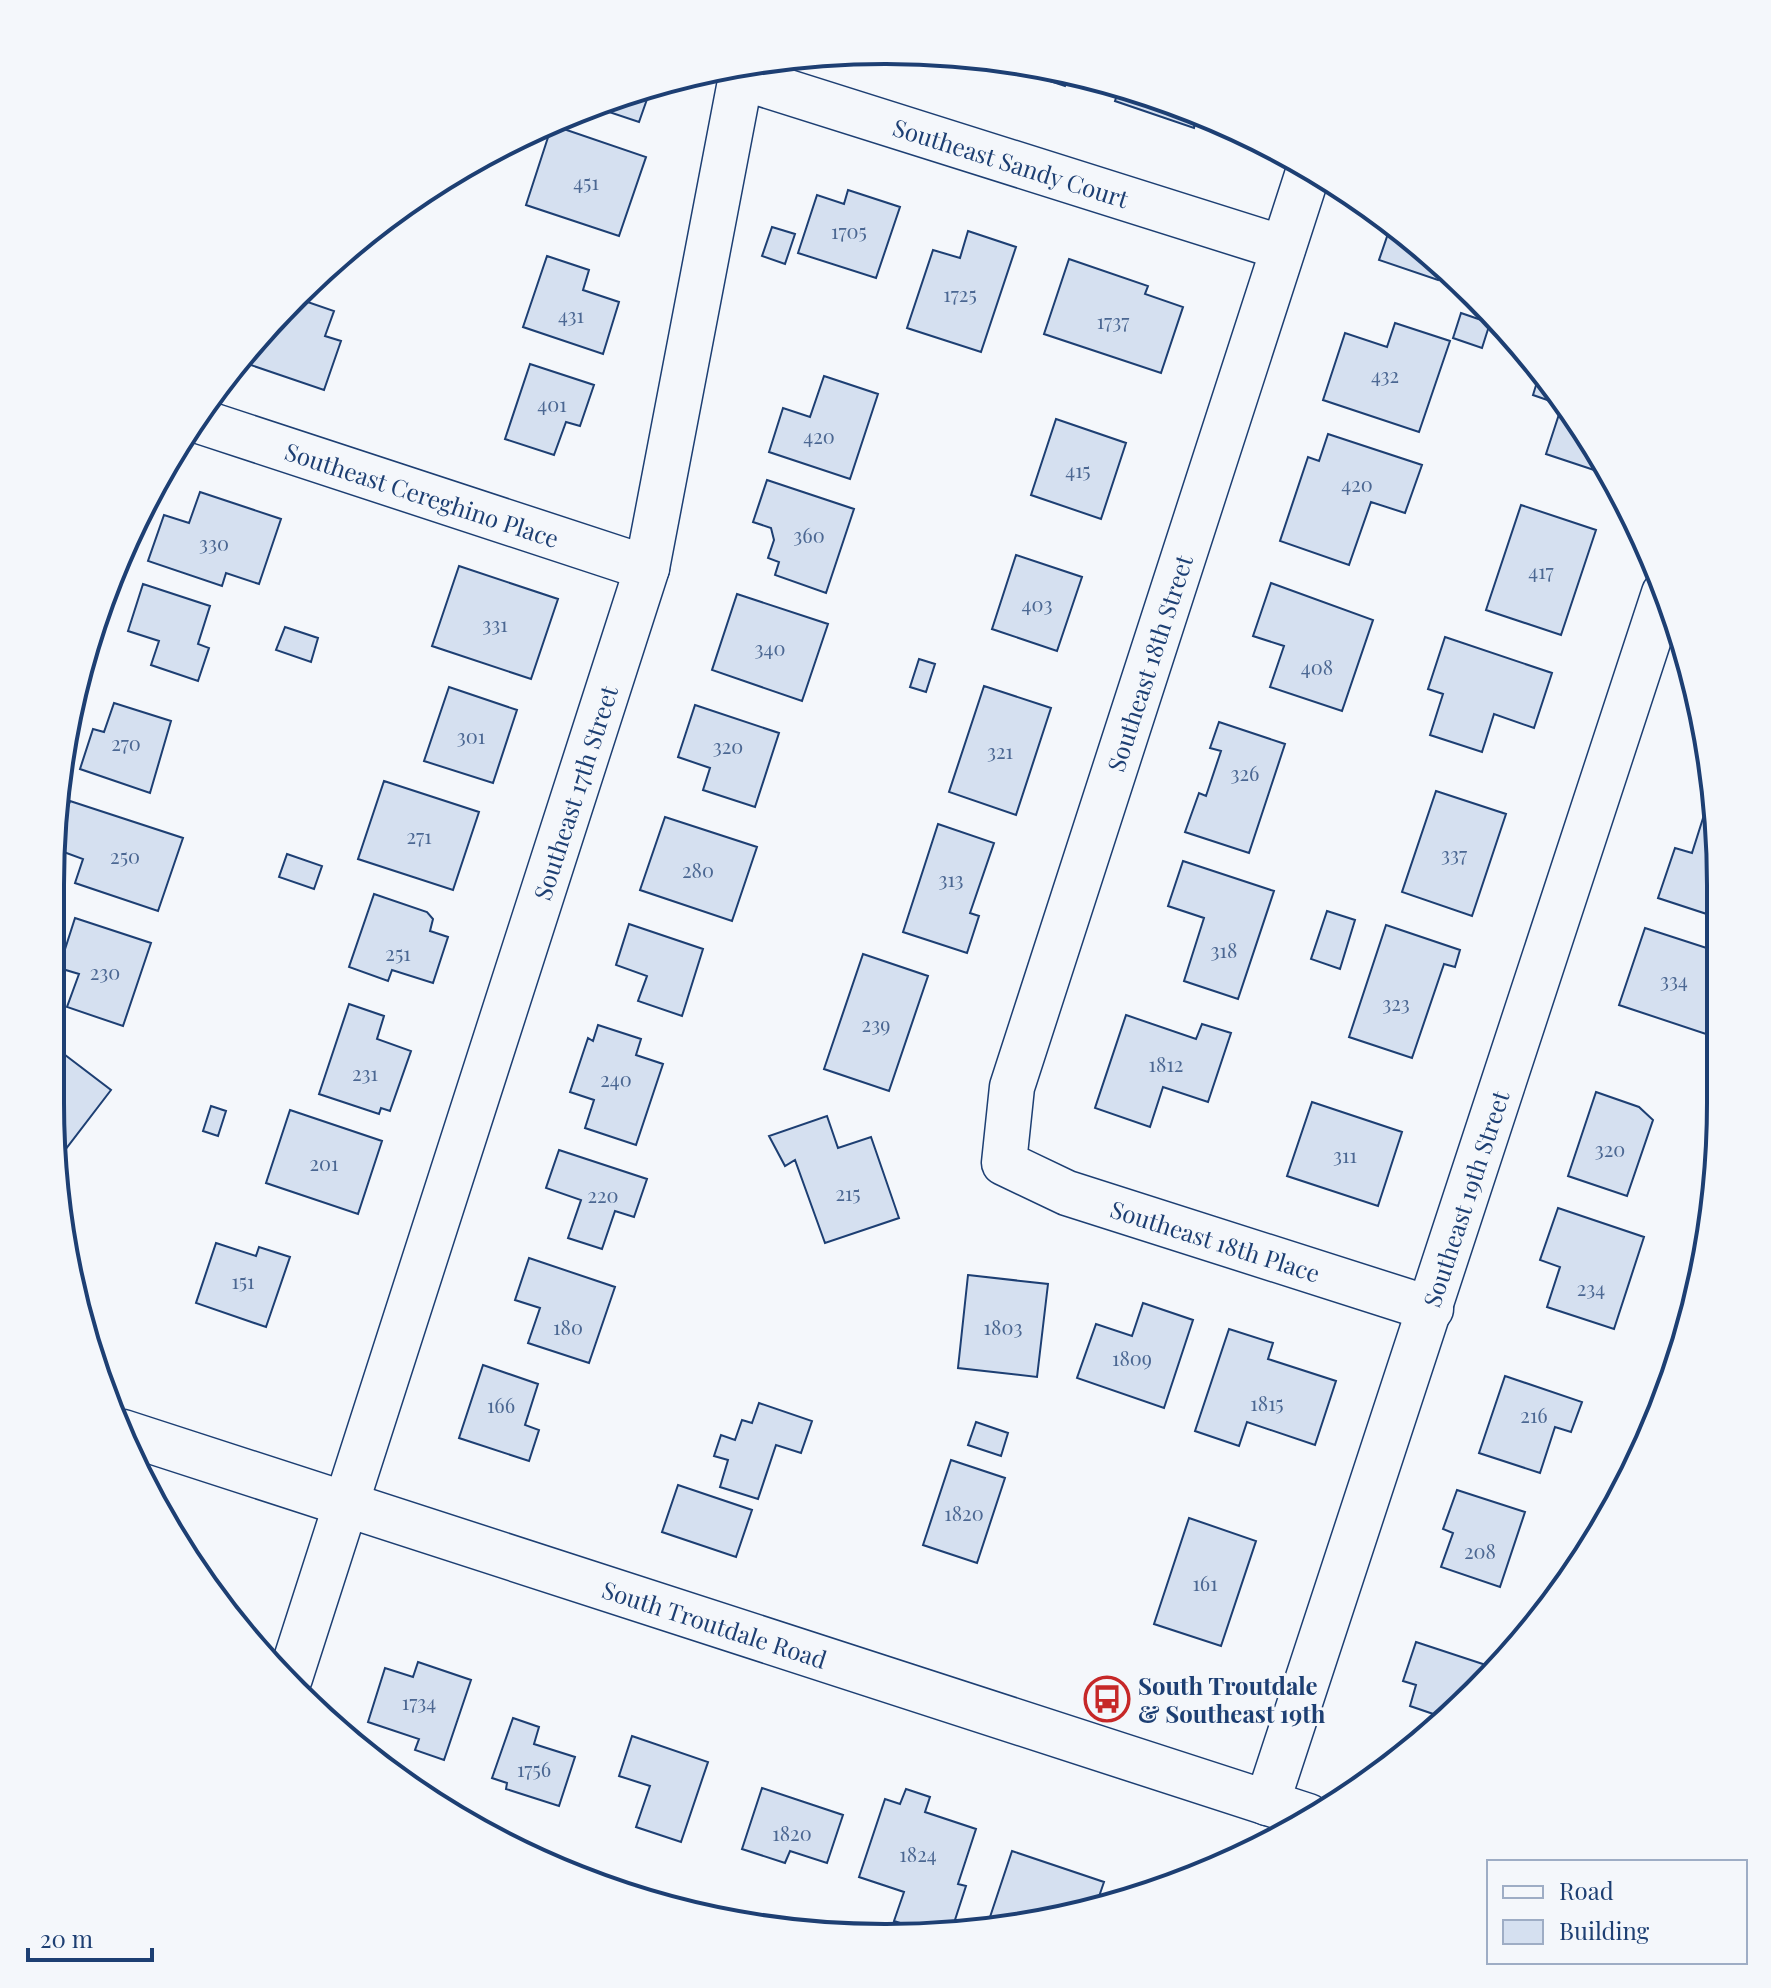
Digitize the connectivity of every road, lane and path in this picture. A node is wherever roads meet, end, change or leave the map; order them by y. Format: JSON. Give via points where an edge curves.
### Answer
{"nodes":[{"id":1,"x":752,"y":75,"type":"edge"},
{"id":2,"x":740,"y":77,"type":"edge"},
{"id":3,"x":1305,"y":180,"type":"edge"},
{"id":4,"x":1283,"y":248,"type":"junction"},
{"id":5,"x":206,"y":423,"type":"edge"},
{"id":6,"x":647,"y":568,"type":"junction"},
{"id":7,"x":1659,"y":610,"type":"edge"},
{"id":8,"x":1004,"y":1163,"type":"joint"},
{"id":9,"x":1431,"y":1309,"type":"junction"},
{"id":10,"x":136,"y":1436,"type":"edge"},
{"id":11,"x":348,"y":1505,"type":"junction"},
{"id":12,"x":293,"y":1670,"type":"edge"},
{"id":13,"x":1267,"y":1803,"type":"junction"},
{"id":14,"x":1298,"y":1813,"type":"edge"}],
"edges":[{"from":1,"to":4,"type":"street","name":"Southeast Sandy Court"},
{"from":2,"to":6,"type":"street","name":"Southeast 17th Street"},
{"from":3,"to":4,"type":"street","name":"Southeast 18th Street"},
{"from":4,"to":8,"type":"street","name":"Southeast 18th Street","via":[[1012,1087]]},
{"from":5,"to":6,"type":"street","name":"Southeast Cereghino Place"},
{"from":6,"to":11,"type":"street","name":"Southeast 17th Street"},
{"from":7,"to":9,"type":"street","name":"Southeast 19th Street"},
{"from":8,"to":9,"type":"street","name":"Southeast 18th Place","via":[[1067,1193]]},
{"from":9,"to":13,"type":"street","name":"Southeast 19th Street"},
{"from":10,"to":11,"type":"street","name":"South Troutdale Road"},
{"from":11,"to":12,"type":"street","name":"Southeast 17th Street"},
{"from":11,"to":13,"type":"street","name":"South Troutdale Road"},
{"from":13,"to":14,"type":"street","name":"South Troutdale Road"}]}
